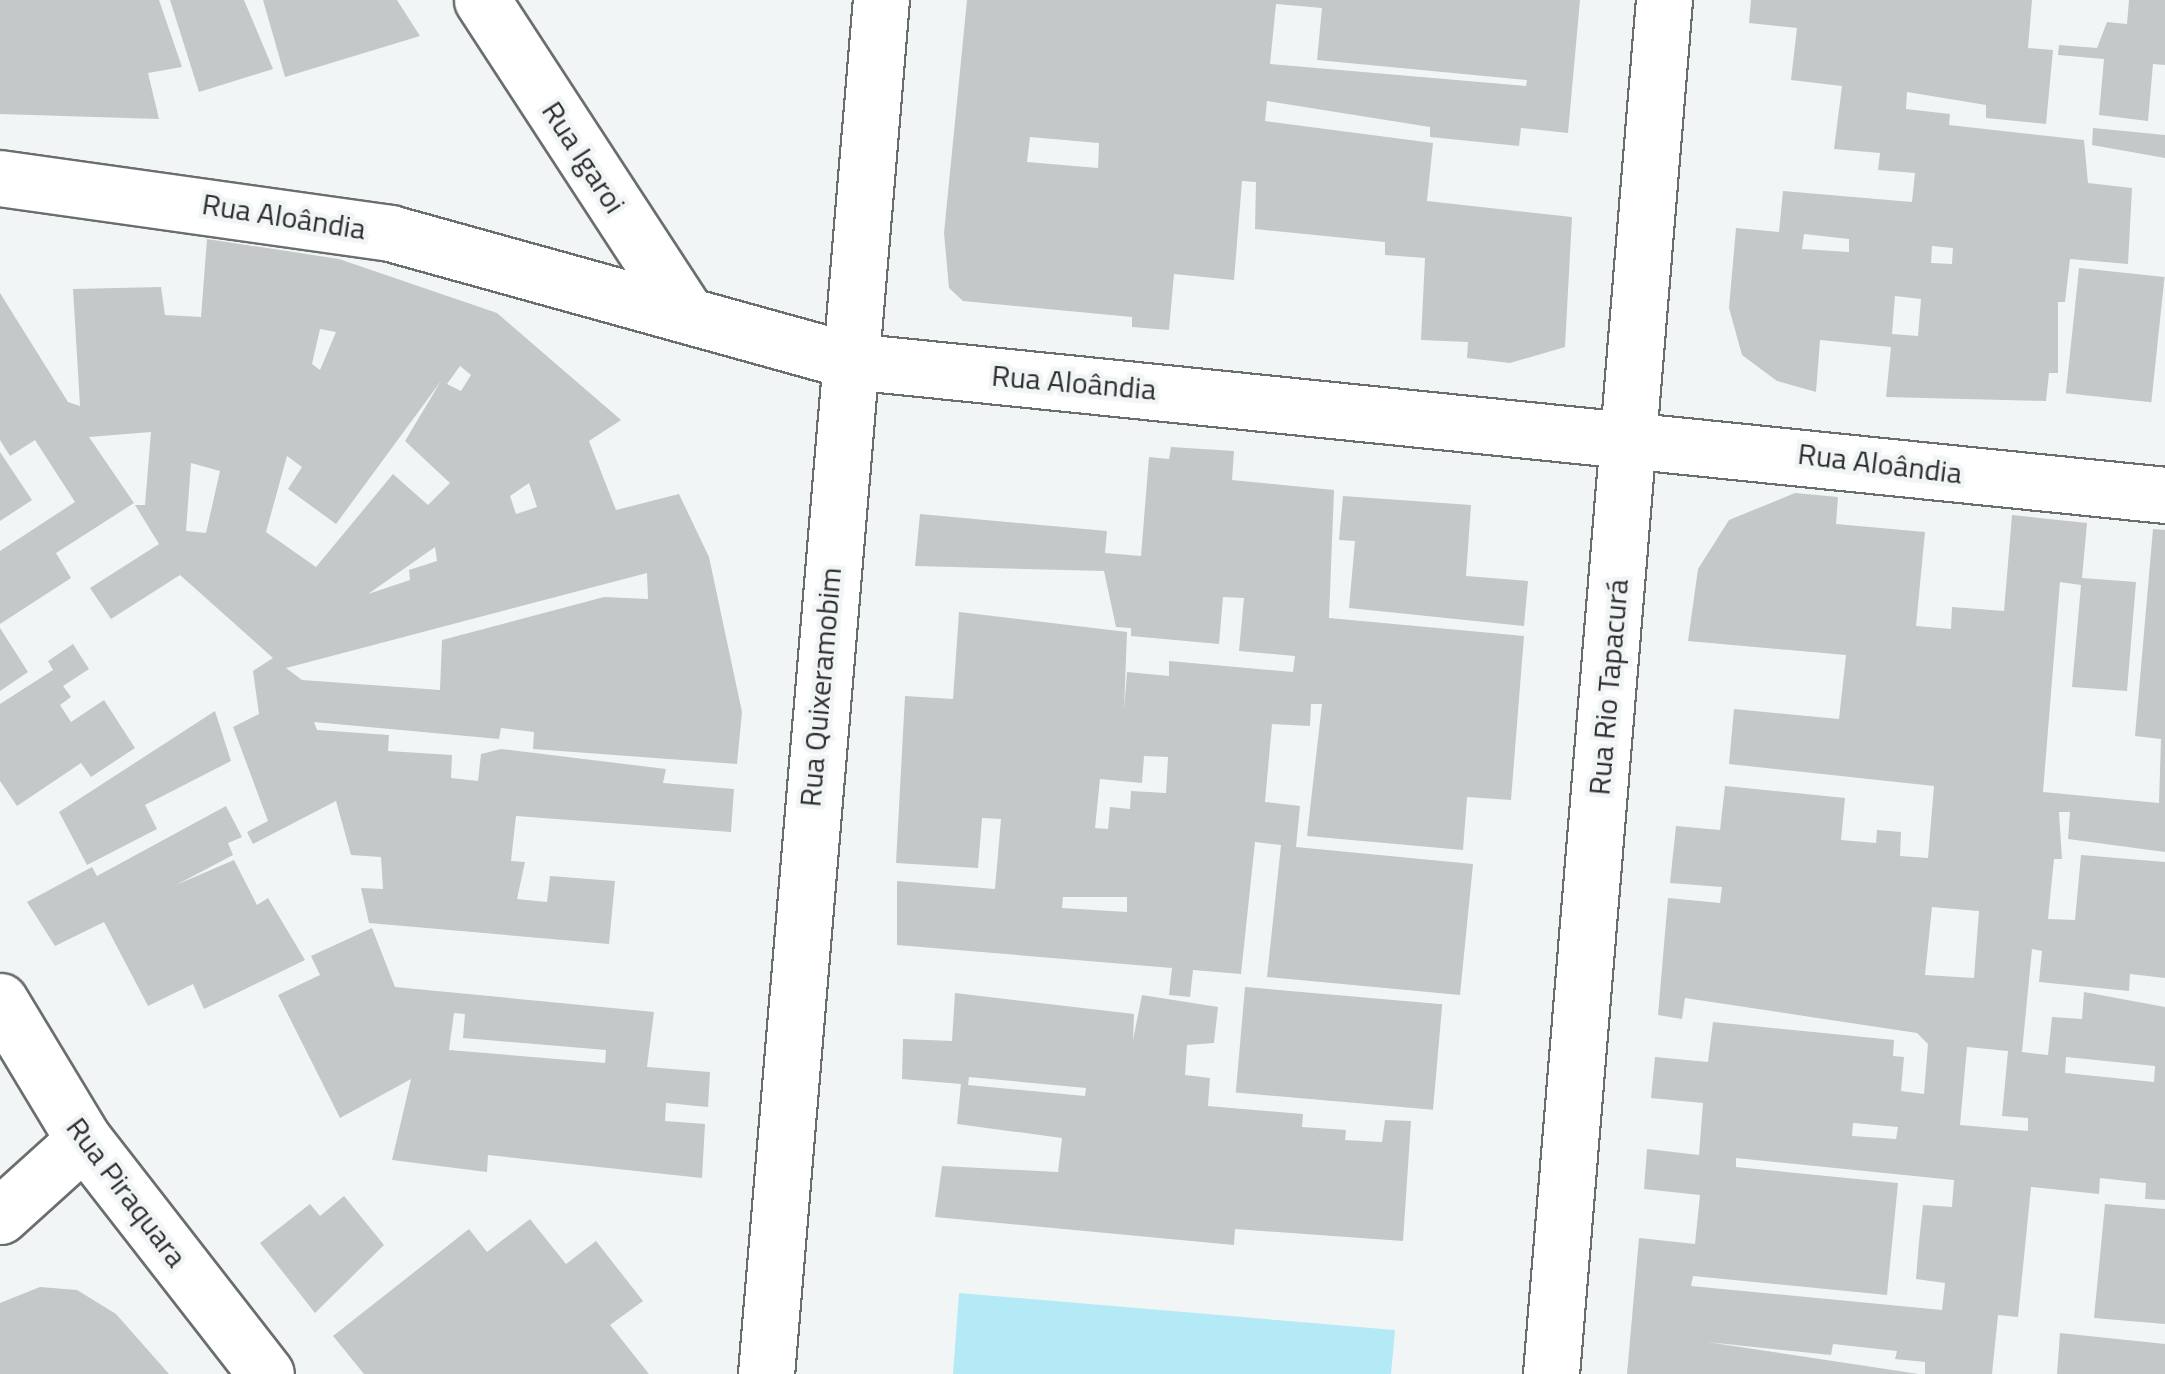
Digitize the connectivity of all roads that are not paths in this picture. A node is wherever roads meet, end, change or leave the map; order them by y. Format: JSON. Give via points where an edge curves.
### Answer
{"nodes":[{"id":1,"x":482,"y":0,"type":"edge"},
{"id":2,"x":882,"y":0,"type":"edge"},
{"id":3,"x":1664,"y":0,"type":"edge"},
{"id":4,"x":0,"y":178,"type":"edge"},
{"id":5,"x":687,"y":314,"type":"junction"},
{"id":6,"x":852,"y":361,"type":"junction"},
{"id":7,"x":1629,"y":434,"type":"junction"},
{"id":8,"x":2165,"y":495,"type":"edge"},
{"id":9,"x":0,"y":1001,"type":"edge"},
{"id":10,"x":84,"y":1140,"type":"junction"},
{"id":11,"x":0,"y":1216,"type":"edge"},
{"id":12,"x":266,"y":1374,"type":"edge"},
{"id":13,"x":766,"y":1374,"type":"edge"},
{"id":14,"x":1551,"y":1374,"type":"edge"}],
"edges":[{"from":1,"to":5,"type":"street","name":"Rua Igaroi"},
{"from":2,"to":6,"type":"street","name":"Rua Quixeramobim"},
{"from":3,"to":7,"type":"street","name":"Rua Rio Tapacurá"},
{"from":4,"to":5,"type":"street","name":"Rua Aloândia","via":[[390,234]]},
{"from":5,"to":6,"type":"street","name":"Rua Aloândia"},
{"from":6,"to":7,"type":"street","name":"Rua Aloândia"},
{"from":6,"to":13,"type":"street","name":"Rua Quixeramobim"},
{"from":7,"to":8,"type":"street","name":"Rua Aloândia"},
{"from":7,"to":14,"type":"street","name":"Rua Rio Tapacurá"},
{"from":9,"to":10,"type":"street","name":"Rua Piraquara"},
{"from":10,"to":11,"type":"street"},
{"from":10,"to":12,"type":"street","name":"Rua Piraquara"}]}
